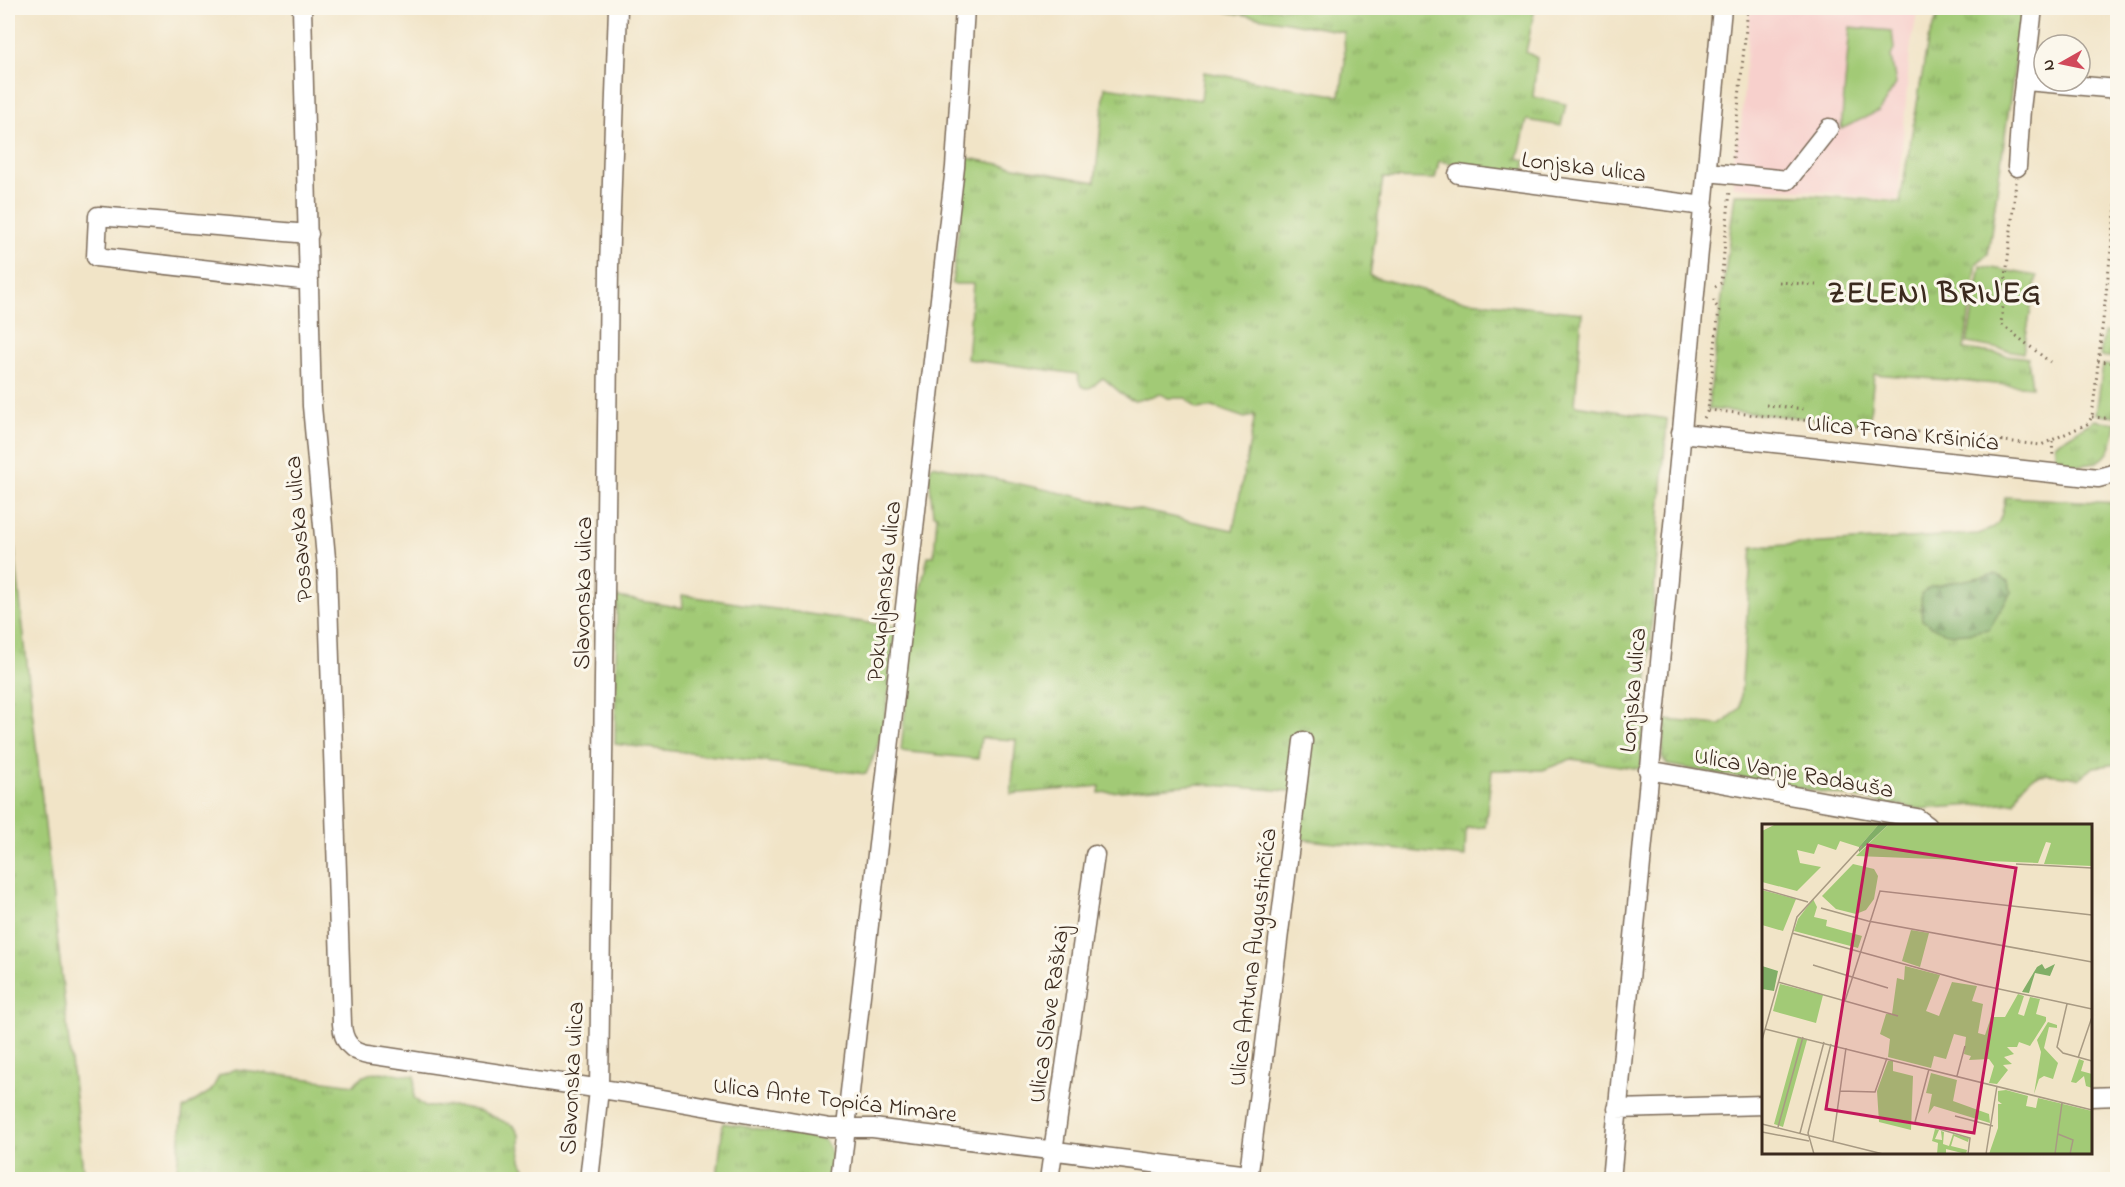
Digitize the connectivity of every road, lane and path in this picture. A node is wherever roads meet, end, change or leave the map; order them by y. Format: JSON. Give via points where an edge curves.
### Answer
{"nodes":[{"id":1,"x":302,"y":8,"type":"edge"},
{"id":2,"x":618,"y":8,"type":"edge"},
{"id":3,"x":965,"y":8,"type":"edge"},
{"id":4,"x":1722,"y":8,"type":"edge"},
{"id":5,"x":1748,"y":8,"type":"edge"},
{"id":6,"x":2033,"y":8,"type":"edge"},
{"id":7,"x":2024,"y":81,"type":"junction"},
{"id":8,"x":2118,"y":89,"type":"edge"},
{"id":9,"x":1829,"y":128,"type":"dead end"},
{"id":10,"x":2018,"y":167,"type":"joint"},
{"id":11,"x":1707,"y":172,"type":"junction"},
{"id":12,"x":1458,"y":174,"type":"dead end"},
{"id":13,"x":1731,"y":174,"type":"junction"},
{"id":14,"x":2118,"y":188,"type":"edge"},
{"id":15,"x":1704,"y":206,"type":"junction"},
{"id":16,"x":309,"y":234,"type":"junction"},
{"id":17,"x":309,"y":281,"type":"junction"},
{"id":18,"x":1779,"y":282,"type":"dead end"},
{"id":19,"x":1816,"y":285,"type":"dead end"},
{"id":20,"x":2098,"y":361,"type":"junction"},
{"id":21,"x":2050,"y":362,"type":"dead end"},
{"id":22,"x":2118,"y":363,"type":"edge"},
{"id":23,"x":1766,"y":405,"type":"dead end"},
{"id":24,"x":1806,"y":409,"type":"dead end"},
{"id":25,"x":1708,"y":410,"type":"junction"},
{"id":26,"x":2092,"y":417,"type":"junction"},
{"id":27,"x":2118,"y":419,"type":"edge"},
{"id":28,"x":1691,"y":434,"type":"junction"},
{"id":29,"x":1968,"y":437,"type":"junction"},
{"id":30,"x":1957,"y":461,"type":"junction"},
{"id":31,"x":2118,"y":469,"type":"edge"},
{"id":32,"x":1303,"y":741,"type":"dead end"},
{"id":33,"x":1648,"y":770,"type":"junction"},
{"id":34,"x":1926,"y":824,"type":"edge"},
{"id":35,"x":1095,"y":855,"type":"dead end"},
{"id":36,"x":348,"y":1045,"type":"joint"},
{"id":37,"x":599,"y":1090,"type":"junction"},
{"id":38,"x":2118,"y":1096,"type":"edge"},
{"id":39,"x":2092,"y":1097,"type":"edge"},
{"id":40,"x":1762,"y":1105,"type":"edge"},
{"id":41,"x":1617,"y":1109,"type":"junction"},
{"id":42,"x":847,"y":1129,"type":"junction"},
{"id":43,"x":1053,"y":1150,"type":"junction"},
{"id":44,"x":1248,"y":1177,"type":"edge"},
{"id":45,"x":589,"y":1179,"type":"edge"},
{"id":46,"x":840,"y":1179,"type":"edge"},
{"id":47,"x":1049,"y":1179,"type":"edge"},
{"id":48,"x":1611,"y":1179,"type":"edge"}],
"edges":[{"from":1,"to":16,"type":"street","name":"Posavska ulica"},
{"from":2,"to":37,"type":"street","name":"Slavonska ulica","via":[[609,268]]},
{"from":3,"to":42,"type":"street","name":"Pokupljanska ulica","via":[[955,167]]},
{"from":4,"to":11,"type":"street","name":"Lonjska ulica"},
{"from":5,"to":13,"type":"path"},
{"from":6,"to":7,"type":"street"},
{"from":7,"to":8,"type":"street"},
{"from":7,"to":10,"type":"street"},
{"from":9,"to":13,"type":"street","via":[[1788,180]]},
{"from":10,"to":21,"type":"path","via":[[2001,324]]},
{"from":11,"to":13,"type":"street"},
{"from":11,"to":15,"type":"street","name":"Lonjska ulica"},
{"from":12,"to":15,"type":"street","name":"Lonjska ulica"},
{"from":13,"to":25,"type":"path","via":[[1721,284],[1715,284],[1714,303],[1719,309]]},
{"from":14,"to":20,"type":"path"},
{"from":15,"to":28,"type":"street","name":"Lonjska ulica"},
{"from":16,"to":17,"type":"street","name":"Posavska ulica"},
{"from":16,"to":17,"type":"street","via":[[98,216],[96,257]]},
{"from":17,"to":36,"type":"street","name":"Posavska ulica","via":[[312,406],[327,569],[342,1024]]},
{"from":18,"to":19,"type":"path"},
{"from":20,"to":22,"type":"path"},
{"from":20,"to":26,"type":"path"},
{"from":23,"to":24,"type":"path"},
{"from":25,"to":28,"type":"path"},
{"from":25,"to":29,"type":"path"},
{"from":26,"to":27,"type":"path"},
{"from":26,"to":29,"type":"path","via":[[2087,424],[2042,445]]},
{"from":28,"to":30,"type":"street","name":"Ulica Frana Kršinića"},
{"from":28,"to":33,"type":"street","name":"Lonjska ulica"},
{"from":29,"to":30,"type":"path","via":[[1960,443]]},
{"from":30,"to":31,"type":"street","name":"Ulica Frana Kršinića","via":[[2098,477],[2114,474]]},
{"from":32,"to":44,"type":"street","name":"Ulica Antuna Augustinčića"},
{"from":33,"to":34,"type":"street","name":"Ulica Vanje Radauša","via":[[1917,818]]},
{"from":33,"to":41,"type":"street","name":"Lonjska ulica"},
{"from":35,"to":43,"type":"street","name":"Ulica Slave Raškaj"},
{"from":36,"to":37,"type":"street","name":"Ulica Ante Topića Mimare","via":[[359,1053]]},
{"from":37,"to":42,"type":"street","name":"Ulica Ante Topića Mimare"},
{"from":37,"to":45,"type":"street","name":"Slavonska ulica"},
{"from":38,"to":39,"type":"street"},
{"from":40,"to":41,"type":"street"},
{"from":41,"to":48,"type":"street","name":"Lonjska ulica"},
{"from":42,"to":43,"type":"street","name":"Ulica Ante Topića Mimare","via":[[873,1128]]},
{"from":42,"to":46,"type":"street","name":"Pokupljanska ulica"},
{"from":43,"to":44,"type":"street","name":"Ulica Ante Topića Mimare"},
{"from":43,"to":47,"type":"street","name":"Ulica Slave Raškaj"}]}
